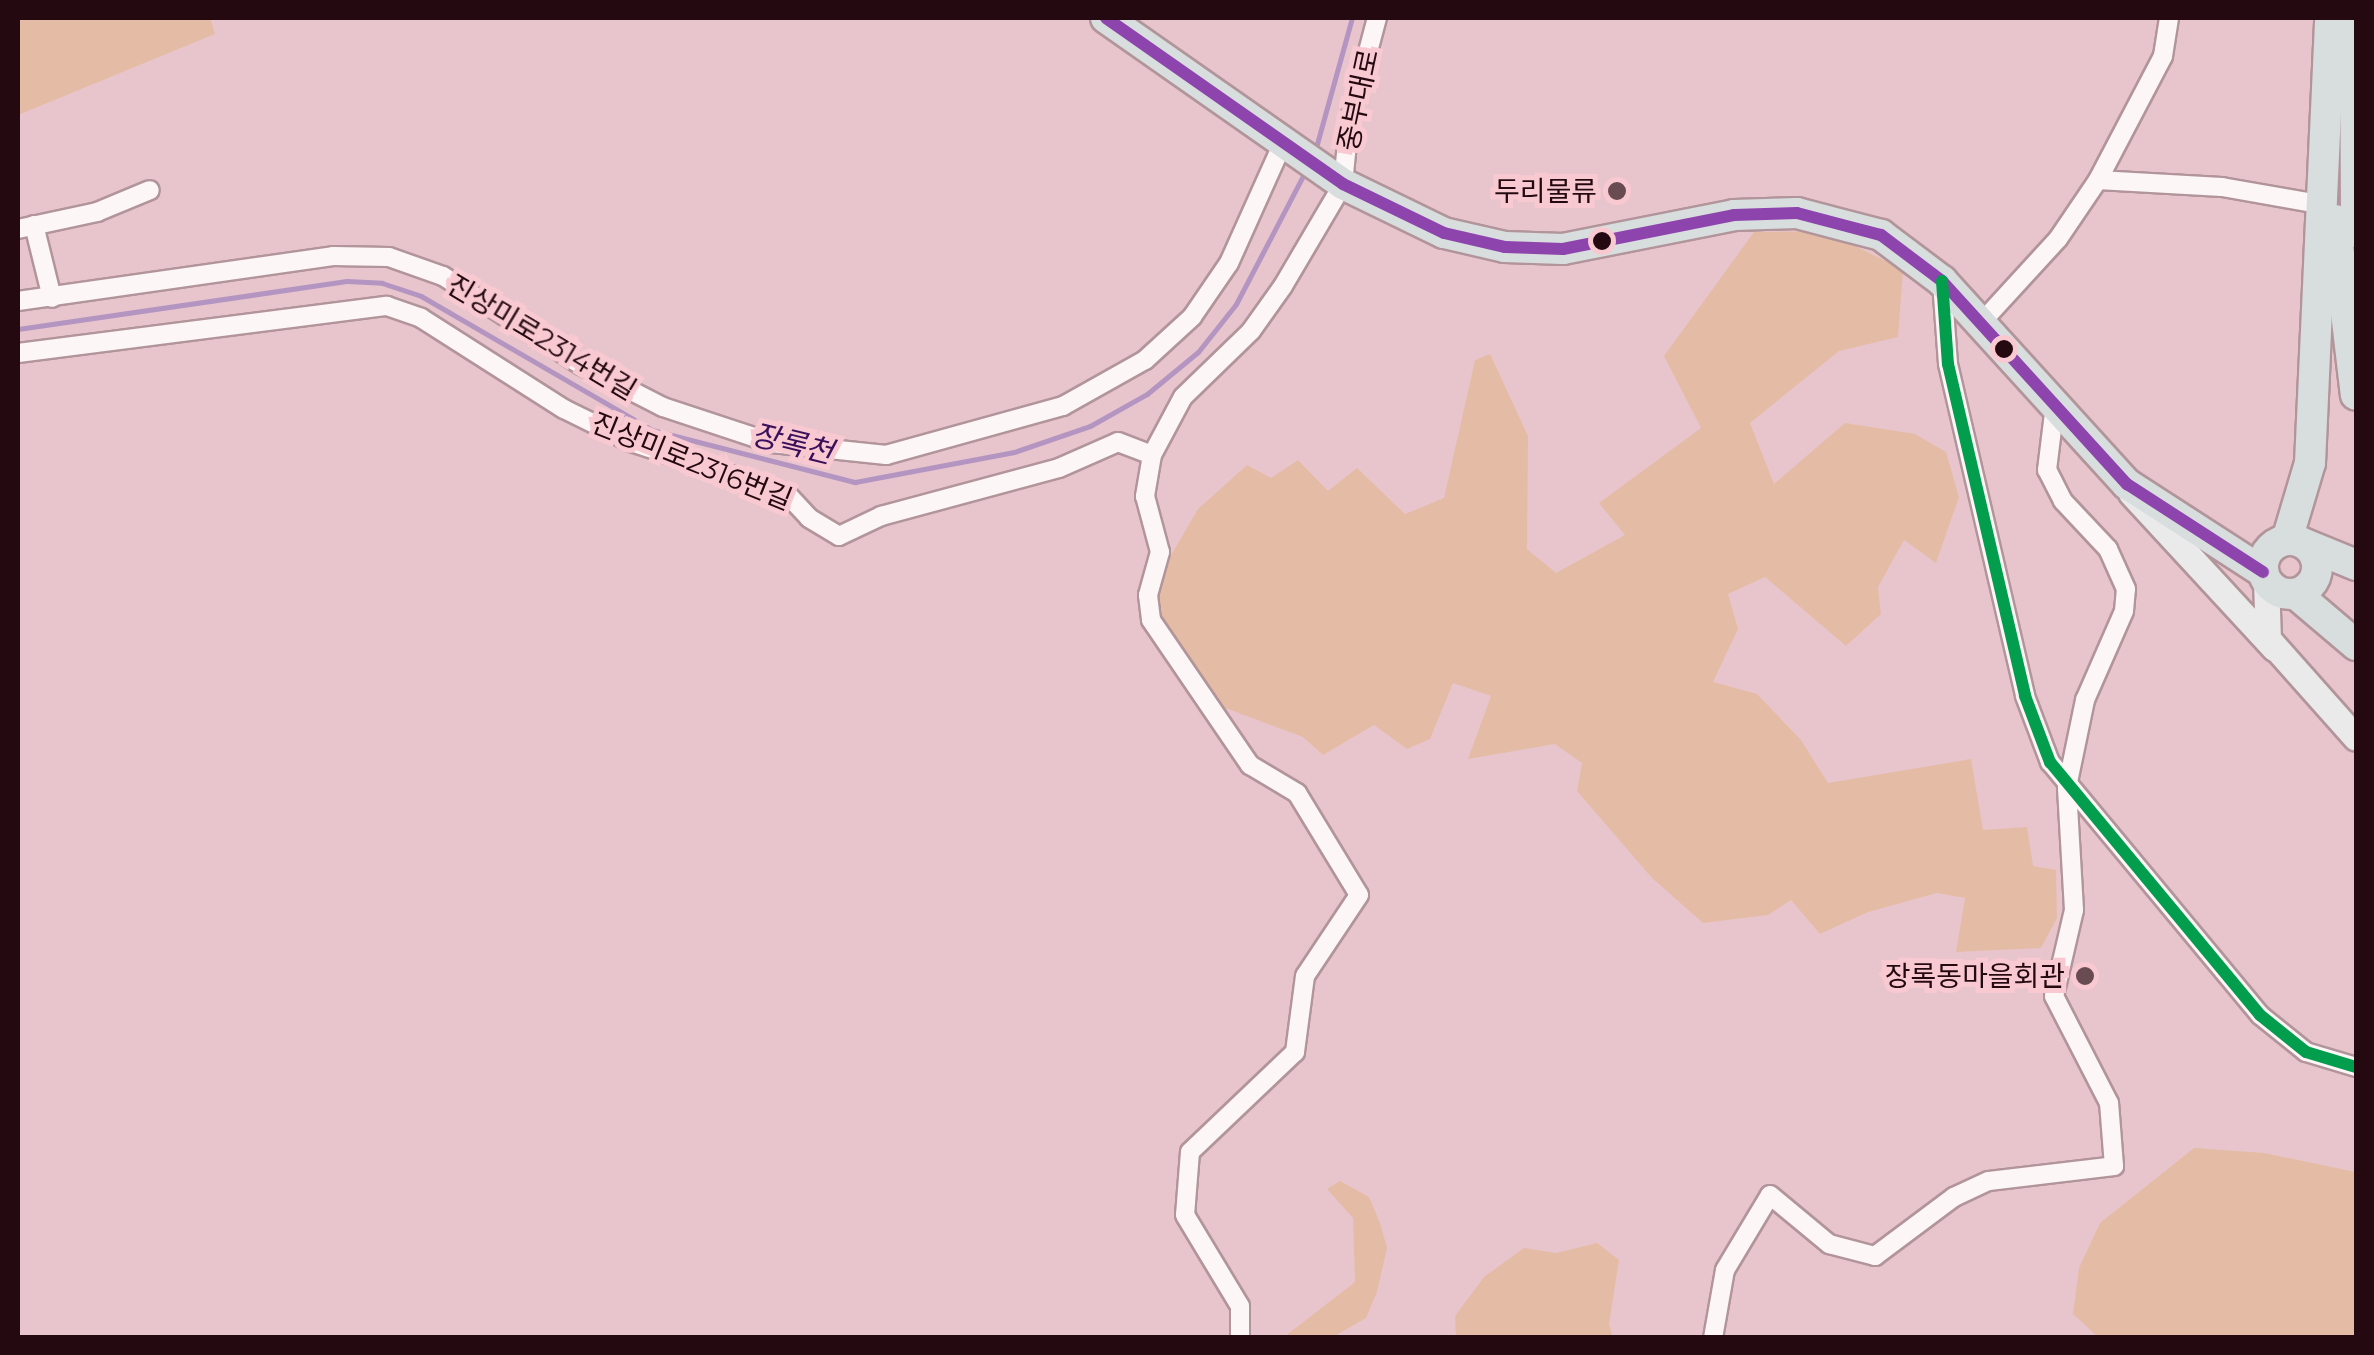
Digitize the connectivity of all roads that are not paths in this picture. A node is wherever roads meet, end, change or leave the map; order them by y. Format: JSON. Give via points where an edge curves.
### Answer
{"nodes":[{"id":1,"x":1106,"y":18,"type":"edge"},
{"id":2,"x":1376,"y":18,"type":"edge"},
{"id":3,"x":2169,"y":18,"type":"edge"},
{"id":4,"x":2330,"y":18,"type":"edge"},
{"id":5,"x":2355,"y":44,"type":"edge"},
{"id":6,"x":1286,"y":145,"type":"junction"},
{"id":7,"x":1338,"y":180,"type":"junction"},
{"id":8,"x":2098,"y":180,"type":"junction"},
{"id":9,"x":150,"y":190,"type":"dead end"},
{"id":10,"x":2306,"y":202,"type":"dead end"},
{"id":11,"x":26,"y":227,"type":"edge"},
{"id":12,"x":2356,"y":232,"type":"edge"},
{"id":13,"x":1942,"y":282,"type":"junction"},
{"id":14,"x":52,"y":298,"type":"junction"},
{"id":15,"x":18,"y":302,"type":"edge"},
{"id":16,"x":1980,"y":324,"type":"junction"},
{"id":17,"x":18,"y":353,"type":"edge"},
{"id":18,"x":2356,"y":395,"type":"edge"},
{"id":19,"x":2055,"y":405,"type":"junction"},
{"id":20,"x":1152,"y":455,"type":"junction"},
{"id":21,"x":2112,"y":470,"type":"junction"},
{"id":22,"x":2163,"y":511,"type":"junction"},
{"id":23,"x":2290,"y":542,"type":"junction"},
{"id":24,"x":2356,"y":564,"type":"edge"},
{"id":25,"x":2356,"y":584,"type":"edge"},
{"id":26,"x":2283,"y":586,"type":"junction"},
{"id":27,"x":2269,"y":639,"type":"junction"},
{"id":28,"x":2356,"y":644,"type":"edge"},
{"id":29,"x":2356,"y":738,"type":"edge"},
{"id":30,"x":2067,"y":787,"type":"junction"},
{"id":31,"x":2356,"y":1066,"type":"edge"},
{"id":32,"x":1240,"y":1338,"type":"edge"},
{"id":33,"x":1713,"y":1338,"type":"edge"}],
"edges":[{"from":1,"to":6,"type":"main road"},
{"from":2,"to":7,"type":"street","name":"중부대로"},
{"from":3,"to":8,"type":"street","via":[[2162,56]]},
{"from":4,"to":18,"type":"main road","via":[[2336,228]]},
{"from":4,"to":23,"type":"main road","via":[[2315,399],[2305,493]]},
{"from":5,"to":12,"type":"main road"},
{"from":6,"to":7,"type":"main road"},
{"from":6,"to":14,"type":"street","name":"진상미로2314번길","via":[[1229,263],[1192,316],[1145,360],[1063,406],[886,454],[772,443],[664,407],[595,373],[443,276],[389,257],[333,256]]},
{"from":7,"to":13,"type":"main road","via":[[1444,233],[1531,250],[1599,245],[1734,215],[1825,216],[1880,235]]},
{"from":7,"to":20,"type":"street","via":[[1272,301],[1218,368],[1183,397]]},
{"from":8,"to":10,"type":"street","via":[[2222,188]]},
{"from":8,"to":16,"type":"street","via":[[2058,239]]},
{"from":9,"to":11,"type":"street","via":[[97,212]]},
{"from":11,"to":14,"type":"street"},
{"from":13,"to":16,"type":"main road"},
{"from":13,"to":30,"type":"street","via":[[1948,364],[2025,696],[2039,741]]},
{"from":14,"to":15,"type":"street","name":"진상미로2314번길"},
{"from":16,"to":19,"type":"main road"},
{"from":17,"to":20,"type":"street","name":"진상미로2316번길","via":[[387,306],[421,318],[564,409],[631,442],[786,493],[806,508],[808,518],[840,536],[880,516],[1059,468],[1118,442]]},
{"from":19,"to":21,"type":"main road"},
{"from":19,"to":30,"type":"street","via":[[2047,470],[2064,501],[2108,549],[2126,589],[2120,622],[2085,700]]},
{"from":20,"to":32,"type":"street","via":[[1145,496],[1160,552],[1148,596],[1151,620],[1250,765],[1297,793],[1359,895],[1305,976],[1295,1052],[1190,1152],[1185,1215],[1240,1306]]},
{"from":21,"to":22,"type":"main road"},
{"from":21,"to":27,"type":"street"},
{"from":22,"to":23,"type":"main road","via":[[2230,535]]},
{"from":22,"to":26,"type":"main road"},
{"from":23,"to":24,"type":"main road"},
{"from":23,"to":26,"type":"main road","via":[[2266,554]]},
{"from":23,"to":26,"type":"main road","via":[[2318,568]]},
{"from":25,"to":26,"type":"main road"},
{"from":26,"to":27,"type":"street"},
{"from":26,"to":28,"type":"main road"},
{"from":27,"to":29,"type":"street"},
{"from":30,"to":31,"type":"street","via":[[2260,1015],[2306,1052]]},
{"from":30,"to":33,"type":"street","via":[[2074,910],[2054,996],[2109,1103],[2114,1166],[1989,1181],[1954,1197],[1876,1256],[1829,1244],[1770,1196],[1725,1270]]}]}
